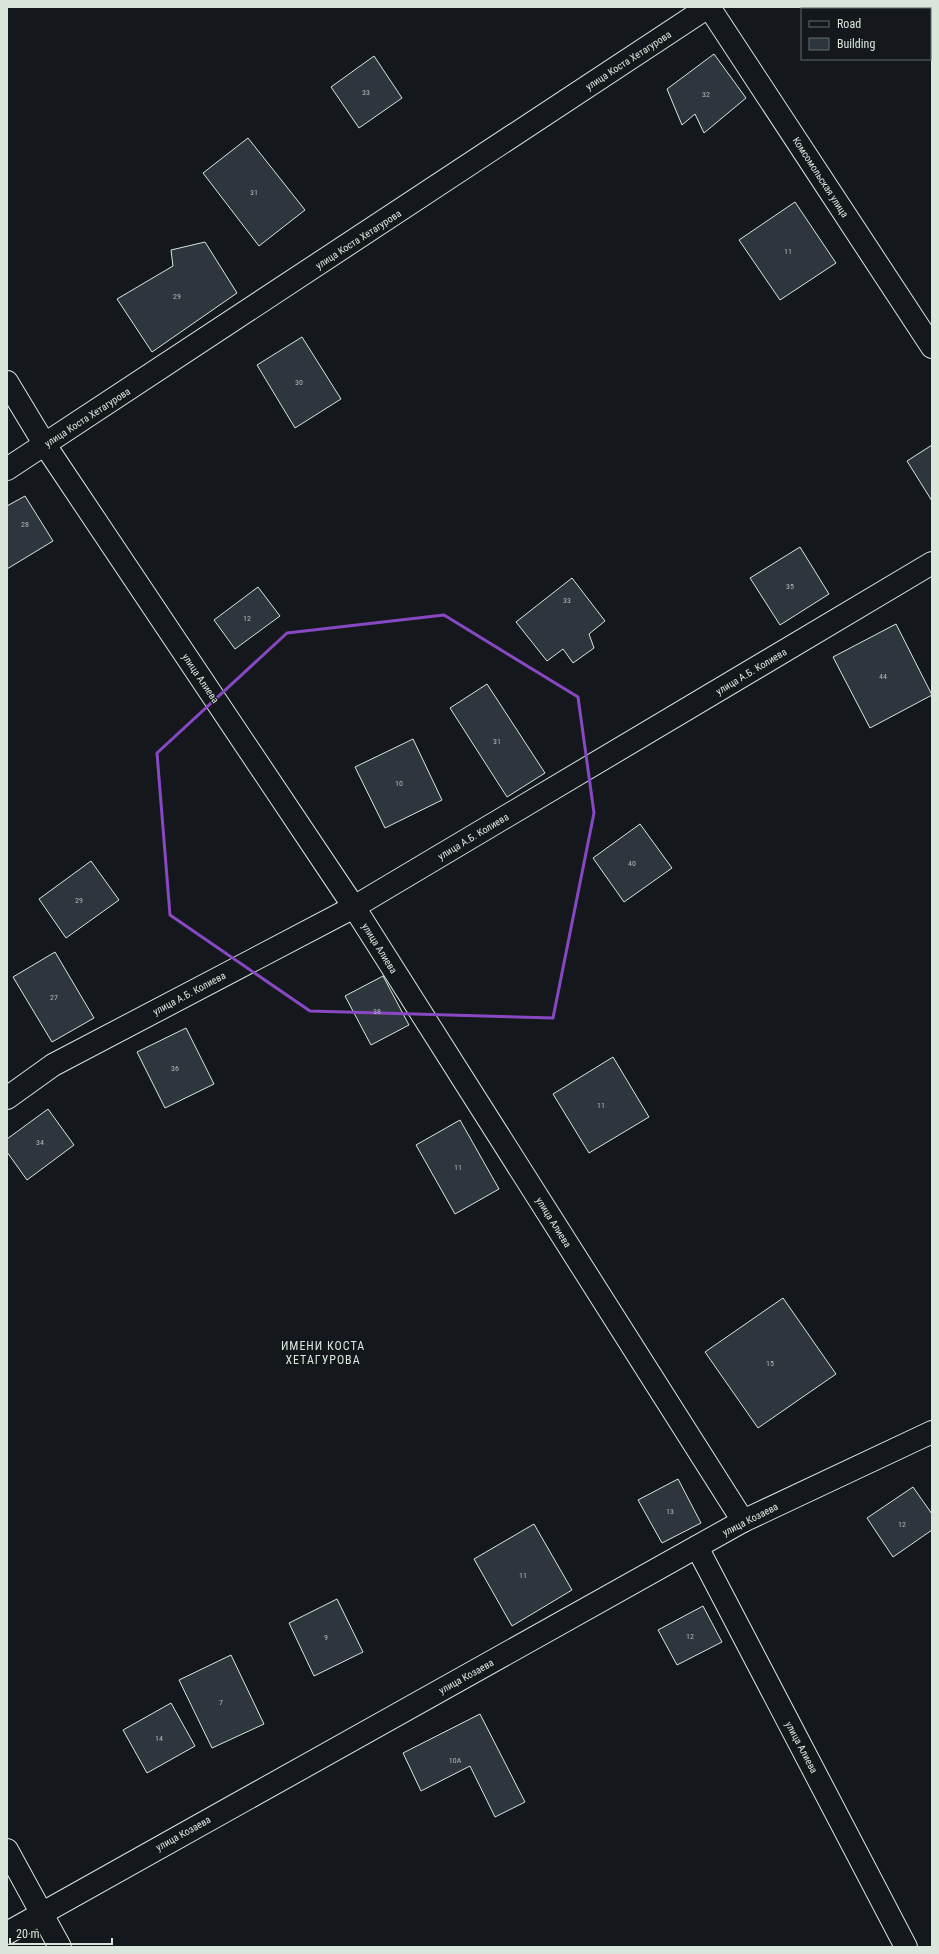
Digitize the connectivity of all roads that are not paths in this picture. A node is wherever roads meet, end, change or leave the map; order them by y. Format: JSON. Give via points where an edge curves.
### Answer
{"nodes":[{"id":1,"x":708,"y":7,"type":"edge"},
{"id":2,"x":932,"y":347,"type":"edge"},
{"id":3,"x":7,"y":382,"type":"edge"},
{"id":4,"x":45,"y":445,"type":"junction"},
{"id":5,"x":7,"y":469,"type":"edge"},
{"id":6,"x":932,"y":563,"type":"edge"},
{"id":7,"x":354,"y":907,"type":"junction"},
{"id":8,"x":7,"y":1098,"type":"edge"},
{"id":9,"x":932,"y":1432,"type":"edge"},
{"id":10,"x":743,"y":1521,"type":"junction"},
{"id":11,"x":697,"y":1547,"type":"junction"},
{"id":12,"x":7,"y":1850,"type":"edge"},
{"id":13,"x":42,"y":1912,"type":"junction"},
{"id":14,"x":7,"y":1933,"type":"edge"},
{"id":15,"x":60,"y":1947,"type":"edge"},
{"id":16,"x":906,"y":1947,"type":"edge"}],
"edges":[{"from":1,"to":2,"type":"street","name":"Комсомольская улица"},
{"from":1,"to":4,"type":"street","name":"улица Коста Хетагурова"},
{"from":3,"to":4,"type":"street","name":"улица Алиева"},
{"from":4,"to":5,"type":"street","name":"улица Коста Хетагурова"},
{"from":4,"to":7,"type":"street","name":"улица Алиева"},
{"from":6,"to":7,"type":"street","name":"улица А.Б. Колиева"},
{"from":7,"to":8,"type":"street","name":"улица А.Б. Колиева","via":[[53,1065]]},
{"from":7,"to":10,"type":"street","name":"улица Алиева"},
{"from":9,"to":10,"type":"street","name":"улица Козаева"},
{"from":10,"to":11,"type":"street","name":"улица Козаева"},
{"from":11,"to":13,"type":"street","name":"улица Козаева"},
{"from":11,"to":16,"type":"street","name":"улица Алиева"},
{"from":12,"to":13,"type":"street"},
{"from":13,"to":14,"type":"street","name":"улица Козаева"},
{"from":13,"to":15,"type":"street"}]}
